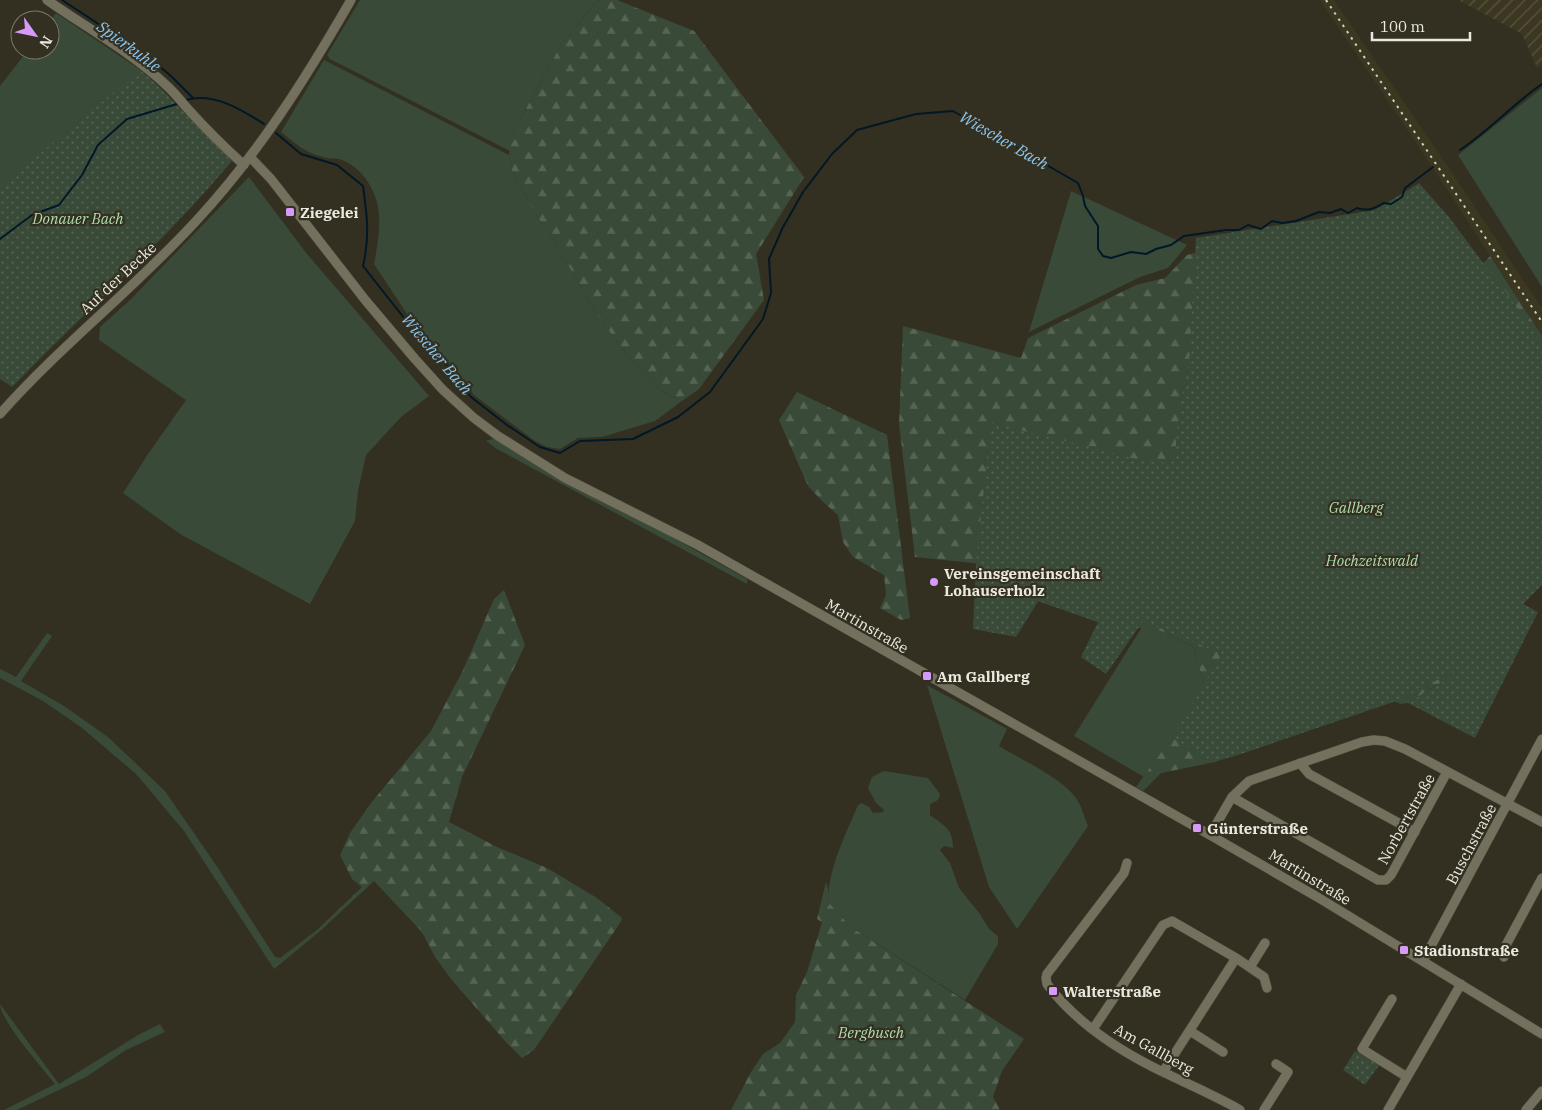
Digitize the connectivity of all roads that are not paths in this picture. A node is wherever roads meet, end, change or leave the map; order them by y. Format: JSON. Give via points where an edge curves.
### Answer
{"nodes":[{"id":1,"x":47,"y":0,"type":"edge"},
{"id":2,"x":351,"y":0,"type":"edge"},
{"id":3,"x":250,"y":157,"type":"junction"},
{"id":4,"x":244,"y":165,"type":"junction"},
{"id":5,"x":0,"y":414,"type":"edge"},
{"id":6,"x":1542,"y":739,"type":"edge"},
{"id":7,"x":1300,"y":763,"type":"junction"},
{"id":8,"x":1447,"y":772,"type":"junction"},
{"id":9,"x":1232,"y":797,"type":"junction"},
{"id":10,"x":1508,"y":804,"type":"junction"},
{"id":11,"x":1542,"y":822,"type":"edge"},
{"id":12,"x":1415,"y":832,"type":"junction"},
{"id":13,"x":1210,"y":835,"type":"junction"},
{"id":14,"x":1127,"y":863,"type":"dead end"},
{"id":15,"x":1542,"y":878,"type":"edge"},
{"id":16,"x":1265,"y":943,"type":"dead end"},
{"id":17,"x":1504,"y":957,"type":"dead end"},
{"id":18,"x":1236,"y":958,"type":"junction"},
{"id":19,"x":1423,"y":961,"type":"junction"},
{"id":20,"x":1250,"y":967,"type":"junction"},
{"id":21,"x":1461,"y":984,"type":"junction"},
{"id":22,"x":1267,"y":988,"type":"dead end"},
{"id":23,"x":1392,"y":999,"type":"dead end"},
{"id":24,"x":1093,"y":1029,"type":"junction"},
{"id":25,"x":1190,"y":1031,"type":"junction"},
{"id":26,"x":1542,"y":1034,"type":"edge"},
{"id":27,"x":1223,"y":1052,"type":"dead end"},
{"id":28,"x":1276,"y":1064,"type":"dead end"},
{"id":29,"x":1163,"y":1072,"type":"junction"},
{"id":30,"x":1407,"y":1077,"type":"junction"},
{"id":31,"x":1542,"y":1091,"type":"edge"},
{"id":32,"x":1240,"y":1110,"type":"edge"},
{"id":33,"x":1264,"y":1110,"type":"edge"},
{"id":34,"x":1388,"y":1110,"type":"edge"},
{"id":35,"x":1526,"y":1110,"type":"edge"}],
"edges":[{"from":1,"to":4,"type":"street","via":[[142,64],[167,85]]},
{"from":2,"to":3,"type":"street","name":"Auf der Becke","via":[[303,82]]},
{"from":3,"to":4,"type":"street","name":"Auf der Becke"},
{"from":3,"to":13,"type":"street","name":"Martinstraße","via":[[415,359],[443,390],[498,436],[565,478],[698,545]]},
{"from":4,"to":5,"type":"street","name":"Auf der Becke","via":[[174,244],[67,344]]},
{"from":6,"to":10,"type":"street","name":"Buschstraße"},
{"from":7,"to":8,"type":"street","via":[[1374,740],[1395,745]]},
{"from":7,"to":9,"type":"street","via":[[1249,781]]},
{"from":7,"to":12,"type":"street","via":[[1309,774]]},
{"from":8,"to":10,"type":"street"},
{"from":8,"to":12,"type":"street","name":"Norbertstraße"},
{"from":9,"to":12,"type":"street","name":"Norbertstraße","via":[[1378,880],[1386,880],[1391,875]]},
{"from":9,"to":13,"type":"street"},
{"from":10,"to":11,"type":"street"},
{"from":10,"to":19,"type":"street","name":"Buschstraße"},
{"from":13,"to":19,"type":"street","name":"Martinstraße"},
{"from":14,"to":24,"type":"street","name":"Am Gallberg","via":[[1124,872],[1046,978],[1053,991]]},
{"from":15,"to":17,"type":"street","via":[[1505,947]]},
{"from":16,"to":20,"type":"street"},
{"from":18,"to":20,"type":"street"},
{"from":18,"to":24,"type":"street","via":[[1172,920],[1167,922]]},
{"from":18,"to":25,"type":"street"},
{"from":19,"to":21,"type":"street","name":"Martinstraße"},
{"from":20,"to":22,"type":"street","via":[[1264,977]]},
{"from":21,"to":26,"type":"street","name":"Martinstraße"},
{"from":21,"to":30,"type":"street"},
{"from":23,"to":30,"type":"street","via":[[1362,1049]]},
{"from":24,"to":29,"type":"street","name":"Am Gallberg"},
{"from":25,"to":27,"type":"street"},
{"from":25,"to":29,"type":"street"},
{"from":28,"to":33,"type":"street","via":[[1292,1074]]},
{"from":29,"to":32,"type":"street","name":"Am Gallberg"},
{"from":30,"to":34,"type":"street"},
{"from":31,"to":35,"type":"street"}]}
